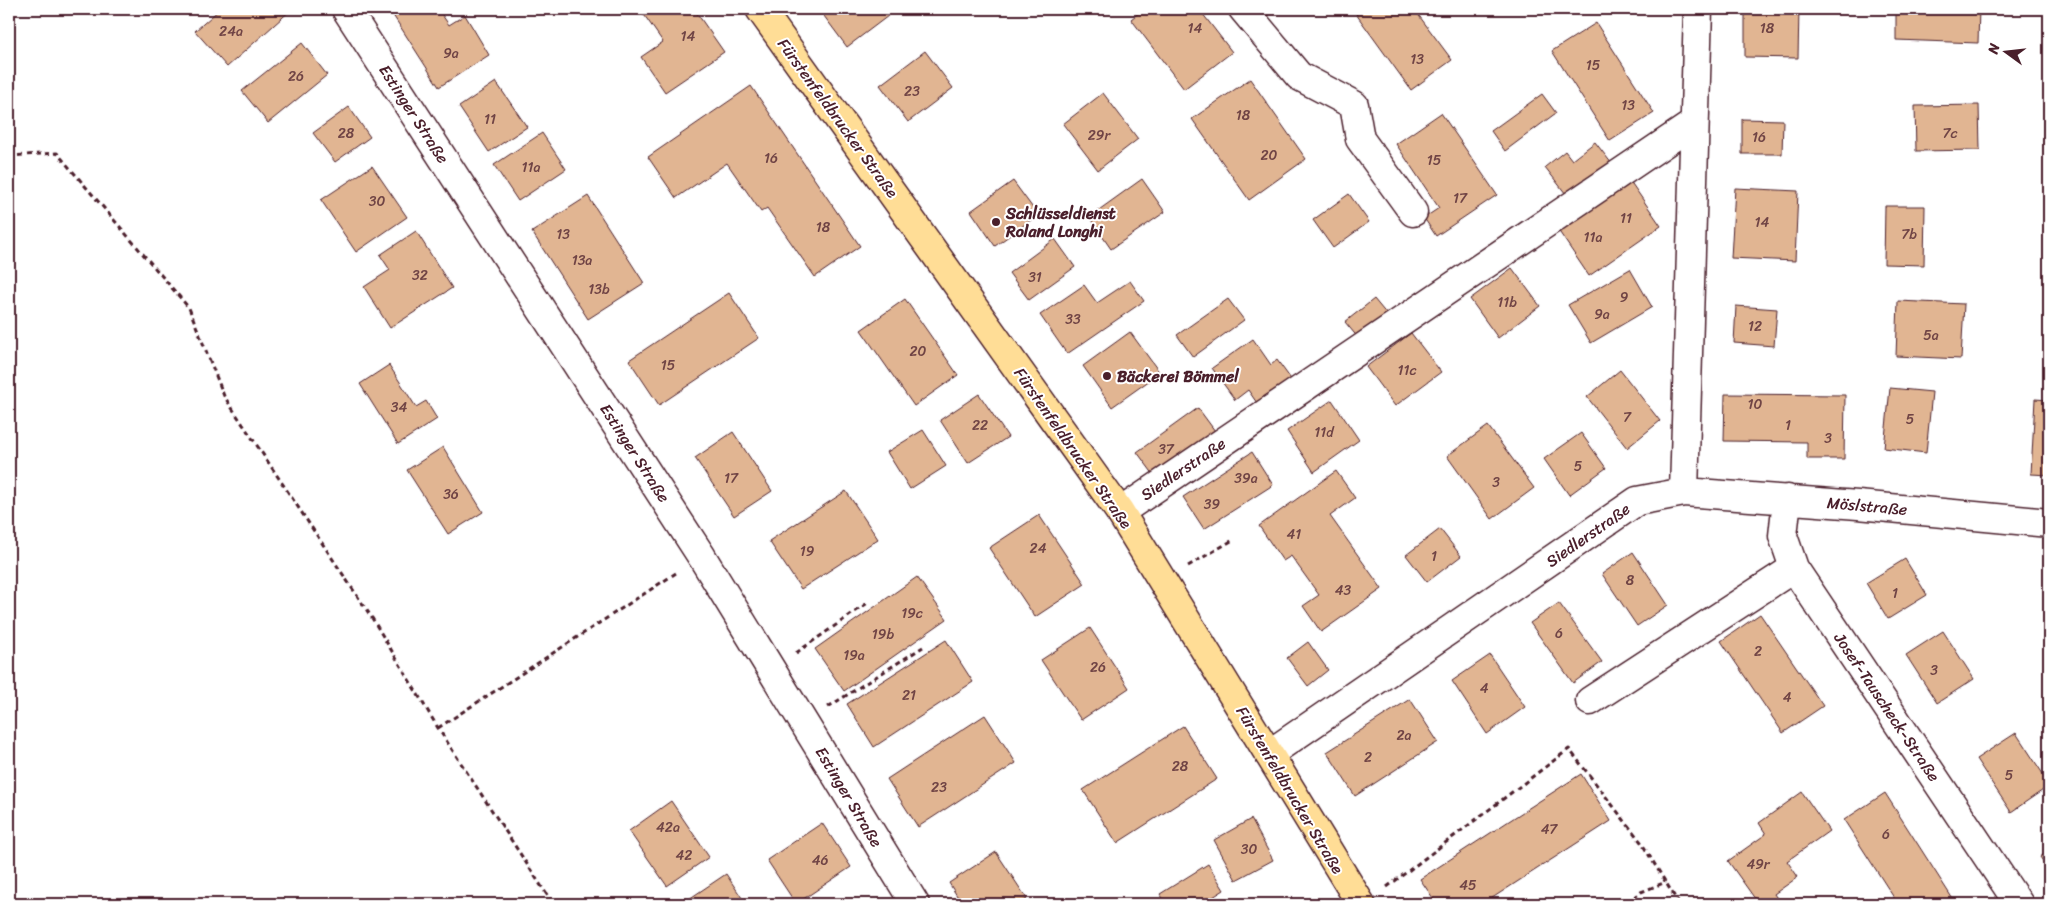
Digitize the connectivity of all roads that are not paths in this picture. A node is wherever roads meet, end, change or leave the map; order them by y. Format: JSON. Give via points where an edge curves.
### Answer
{"nodes":[{"id":1,"x":346,"y":9,"type":"edge"},
{"id":2,"x":760,"y":9,"type":"edge"},
{"id":3,"x":1243,"y":9,"type":"edge"},
{"id":4,"x":1698,"y":9,"type":"edge"},
{"id":5,"x":1694,"y":124,"type":"junction"},
{"id":6,"x":1413,"y":212,"type":"dead end"},
{"id":7,"x":1684,"y":492,"type":"junction"},
{"id":8,"x":1787,"y":499,"type":"junction"},
{"id":9,"x":1120,"y":512,"type":"junction"},
{"id":10,"x":2049,"y":524,"type":"edge"},
{"id":11,"x":1794,"y":568,"type":"junction"},
{"id":12,"x":1590,"y":701,"type":"dead end"},
{"id":13,"x":1269,"y":754,"type":"junction"},
{"id":14,"x":1370,"y":898,"type":"edge"},
{"id":15,"x":914,"y":904,"type":"edge"},
{"id":16,"x":2019,"y":904,"type":"edge"}],
"edges":[{"from":1,"to":15,"type":"street","name":"Estinger Straße","via":[[702,557]]},
{"from":2,"to":9,"type":"main road","name":"Fürstenfeldbrucker Straße"},
{"from":3,"to":6,"type":"street","via":[[1299,76],[1354,105],[1360,139]]},
{"from":4,"to":5,"type":"street"},
{"from":5,"to":7,"type":"street"},
{"from":5,"to":9,"type":"street","name":"Siedlerstraße"},
{"from":7,"to":8,"type":"street","name":"Möslstraße"},
{"from":7,"to":13,"type":"street","name":"Siedlerstraße","via":[[1637,501]]},
{"from":8,"to":10,"type":"street","name":"Möslstraße"},
{"from":8,"to":11,"type":"street","name":"Josef-Tauscheck-Straße","via":[[1783,536]]},
{"from":9,"to":13,"type":"main road","name":"Fürstenfeldbrucker Straße"},
{"from":11,"to":12,"type":"street"},
{"from":11,"to":16,"type":"street","name":"Josef-Tauscheck-Straße"},
{"from":13,"to":14,"type":"main road","name":"Fürstenfeldbrucker Straße"}]}
